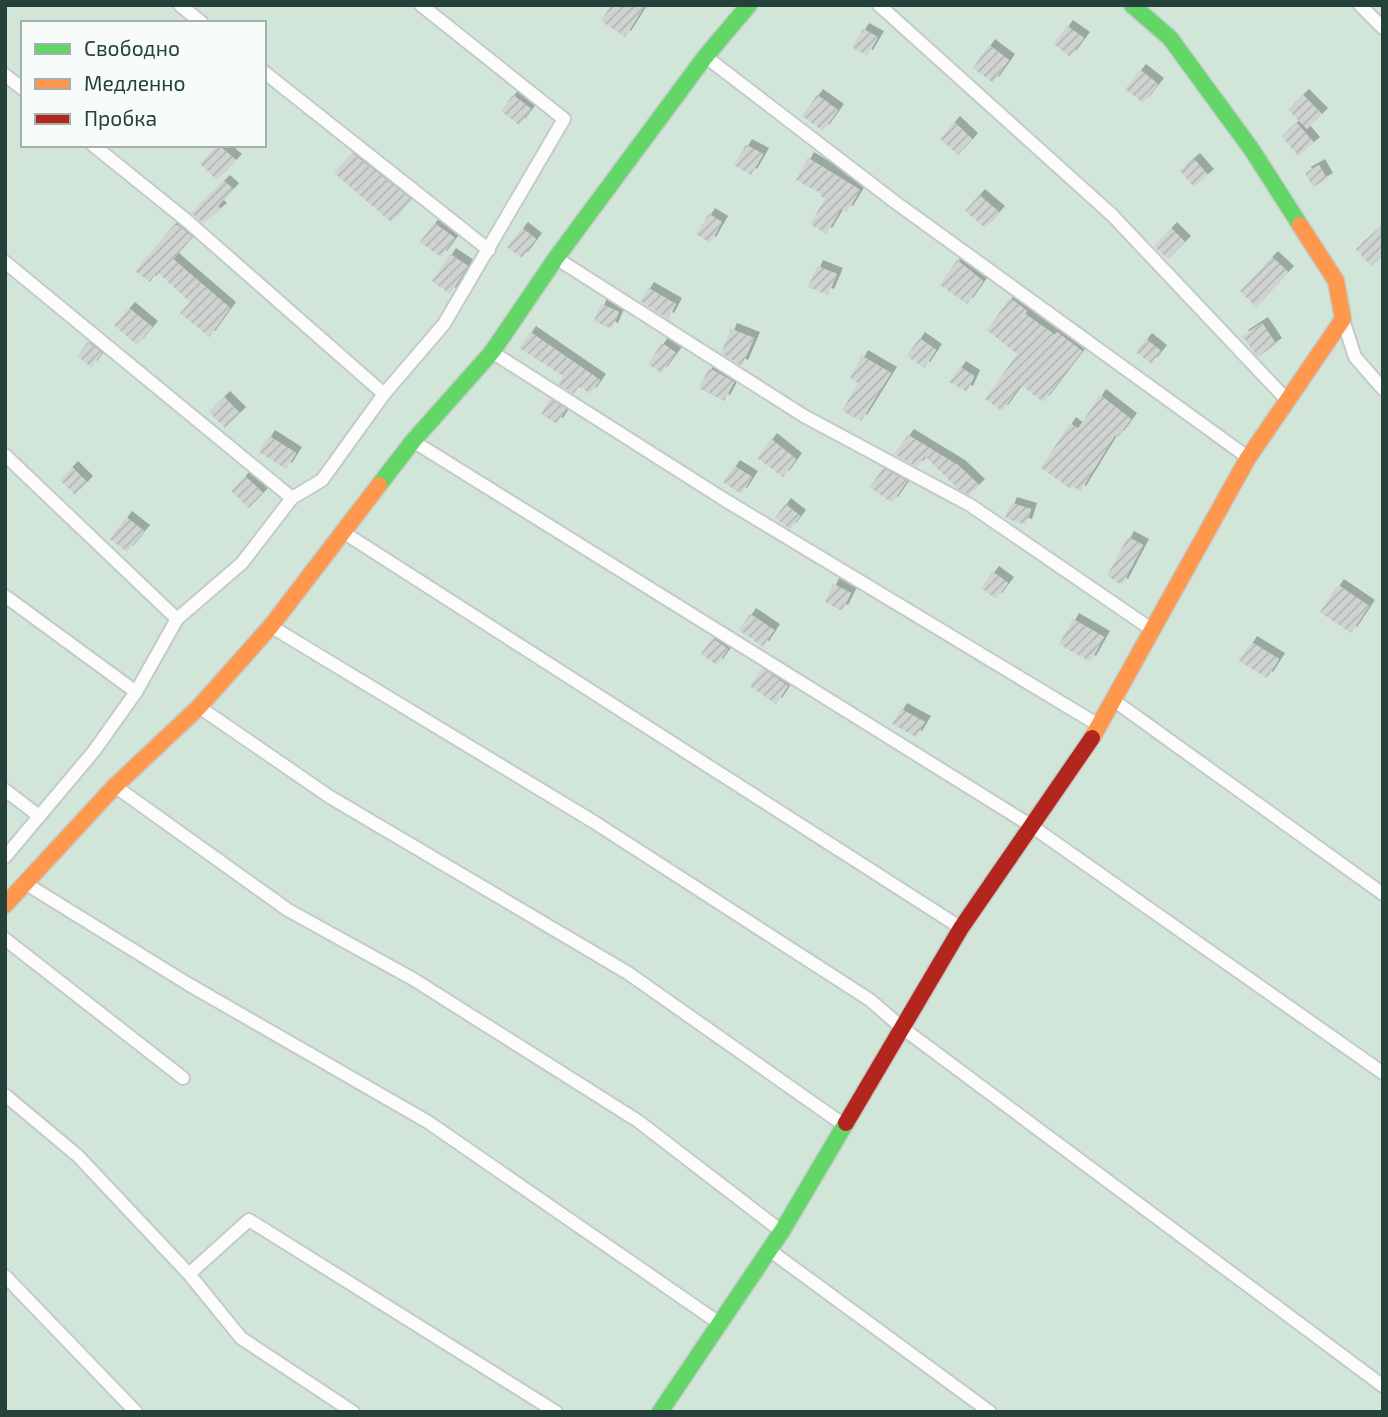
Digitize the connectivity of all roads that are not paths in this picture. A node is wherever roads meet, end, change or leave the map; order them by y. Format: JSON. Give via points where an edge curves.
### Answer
{"nodes":[{"id":1,"x":180,"y":5,"type":"edge"},
{"id":2,"x":421,"y":5,"type":"edge"},
{"id":3,"x":749,"y":5,"type":"edge"},
{"id":4,"x":879,"y":5,"type":"edge"},
{"id":5,"x":1132,"y":5,"type":"edge"},
{"id":6,"x":1360,"y":5,"type":"edge"},
{"id":7,"x":200,"y":21,"type":"edge"},
{"id":8,"x":1383,"y":27,"type":"edge"},
{"id":9,"x":705,"y":57,"type":"junction"},
{"id":10,"x":266,"y":74,"type":"edge"},
{"id":11,"x":5,"y":75,"type":"edge"},
{"id":12,"x":21,"y":87,"type":"edge"},
{"id":13,"x":95,"y":147,"type":"edge"},
{"id":14,"x":489,"y":250,"type":"junction"},
{"id":15,"x":556,"y":258,"type":"junction"},
{"id":16,"x":5,"y":262,"type":"edge"},
{"id":17,"x":1343,"y":320,"type":"junction"},
{"id":18,"x":492,"y":352,"type":"junction"},
{"id":19,"x":1383,"y":389,"type":"edge"},
{"id":20,"x":384,"y":394,"type":"junction"},
{"id":21,"x":1287,"y":401,"type":"junction"},
{"id":22,"x":413,"y":441,"type":"junction"},
{"id":23,"x":5,"y":455,"type":"edge"},
{"id":24,"x":1248,"y":458,"type":"junction"},
{"id":25,"x":292,"y":498,"type":"junction"},
{"id":26,"x":343,"y":532,"type":"junction"},
{"id":27,"x":5,"y":596,"type":"edge"},
{"id":28,"x":177,"y":619,"type":"junction"},
{"id":29,"x":271,"y":626,"type":"junction"},
{"id":30,"x":1151,"y":629,"type":"junction"},
{"id":31,"x":136,"y":692,"type":"junction"},
{"id":32,"x":1114,"y":701,"type":"junction"},
{"id":33,"x":199,"y":707,"type":"junction"},
{"id":34,"x":1100,"y":726,"type":"junction"},
{"id":35,"x":115,"y":786,"type":"junction"},
{"id":36,"x":5,"y":790,"type":"edge"},
{"id":37,"x":38,"y":816,"type":"junction"},
{"id":38,"x":1030,"y":825,"type":"junction"},
{"id":39,"x":5,"y":857,"type":"edge"},
{"id":40,"x":25,"y":883,"type":"junction"},
{"id":41,"x":1383,"y":894,"type":"edge"},
{"id":42,"x":5,"y":905,"type":"edge"},
{"id":43,"x":961,"y":929,"type":"junction"},
{"id":44,"x":5,"y":939,"type":"edge"},
{"id":45,"x":901,"y":1027,"type":"junction"},
{"id":46,"x":1383,"y":1073,"type":"edge"},
{"id":47,"x":183,"y":1078,"type":"dead end"},
{"id":48,"x":5,"y":1095,"type":"edge"},
{"id":49,"x":844,"y":1126,"type":"junction"},
{"id":50,"x":782,"y":1231,"type":"junction"},
{"id":51,"x":769,"y":1250,"type":"junction"},
{"id":52,"x":189,"y":1273,"type":"junction"},
{"id":53,"x":5,"y":1276,"type":"edge"},
{"id":54,"x":719,"y":1324,"type":"junction"},
{"id":55,"x":1383,"y":1386,"type":"edge"},
{"id":56,"x":136,"y":1412,"type":"edge"},
{"id":57,"x":353,"y":1412,"type":"edge"},
{"id":58,"x":556,"y":1412,"type":"edge"},
{"id":59,"x":660,"y":1412,"type":"edge"},
{"id":60,"x":990,"y":1412,"type":"edge"}],
"edges":[{"from":1,"to":7,"type":"lane"},
{"from":2,"to":14,"type":"lane","via":[[564,120]]},
{"from":3,"to":9,"type":"street"},
{"from":4,"to":21,"type":"lane","via":[[1112,215]]},
{"from":5,"to":17,"type":"street","via":[[1170,38],[1252,150],[1336,281]]},
{"from":6,"to":8,"type":"lane"},
{"from":9,"to":15,"type":"street"},
{"from":9,"to":24,"type":"lane","via":[[895,202]]},
{"from":10,"to":14,"type":"lane"},
{"from":11,"to":12,"type":"lane"},
{"from":13,"to":20,"type":"lane"},
{"from":14,"to":20,"type":"lane","via":[[444,324]]},
{"from":15,"to":18,"type":"street"},
{"from":15,"to":30,"type":"lane","via":[[804,416],[970,505]]},
{"from":16,"to":25,"type":"lane"},
{"from":17,"to":19,"type":"lane","via":[[1355,357]]},
{"from":17,"to":21,"type":"street"},
{"from":18,"to":22,"type":"street"},
{"from":18,"to":34,"type":"lane","via":[[725,500]]},
{"from":20,"to":25,"type":"lane","via":[[322,480]]},
{"from":21,"to":24,"type":"street"},
{"from":22,"to":26,"type":"street"},
{"from":22,"to":38,"type":"lane"},
{"from":23,"to":28,"type":"lane"},
{"from":24,"to":30,"type":"street"},
{"from":25,"to":28,"type":"lane","via":[[242,563]]},
{"from":26,"to":29,"type":"street"},
{"from":26,"to":43,"type":"lane"},
{"from":27,"to":31,"type":"lane"},
{"from":28,"to":31,"type":"lane"},
{"from":29,"to":33,"type":"street"},
{"from":29,"to":45,"type":"lane","via":[[594,822],[870,1000]]},
{"from":30,"to":32,"type":"street"},
{"from":31,"to":37,"type":"lane","via":[[94,751]]},
{"from":32,"to":34,"type":"street"},
{"from":32,"to":41,"type":"lane"},
{"from":33,"to":35,"type":"street"},
{"from":33,"to":49,"type":"lane","via":[[330,797],[628,973]]},
{"from":34,"to":38,"type":"street"},
{"from":35,"to":40,"type":"street"},
{"from":35,"to":50,"type":"lane","via":[[288,910],[413,979],[638,1121]]},
{"from":36,"to":37,"type":"lane"},
{"from":37,"to":39,"type":"lane"},
{"from":38,"to":43,"type":"street"},
{"from":38,"to":46,"type":"lane"},
{"from":40,"to":42,"type":"street"},
{"from":40,"to":54,"type":"lane","via":[[188,984],[428,1122]]},
{"from":43,"to":45,"type":"street"},
{"from":44,"to":47,"type":"lane"},
{"from":45,"to":49,"type":"street"},
{"from":45,"to":55,"type":"lane"},
{"from":48,"to":52,"type":"lane","via":[[78,1156]]},
{"from":49,"to":50,"type":"street"},
{"from":50,"to":51,"type":"street"},
{"from":51,"to":54,"type":"street"},
{"from":51,"to":60,"type":"lane"},
{"from":52,"to":57,"type":"lane","via":[[241,1338]]},
{"from":52,"to":58,"type":"lane","via":[[249,1220]]},
{"from":53,"to":56,"type":"lane"},
{"from":54,"to":59,"type":"street"}]}
